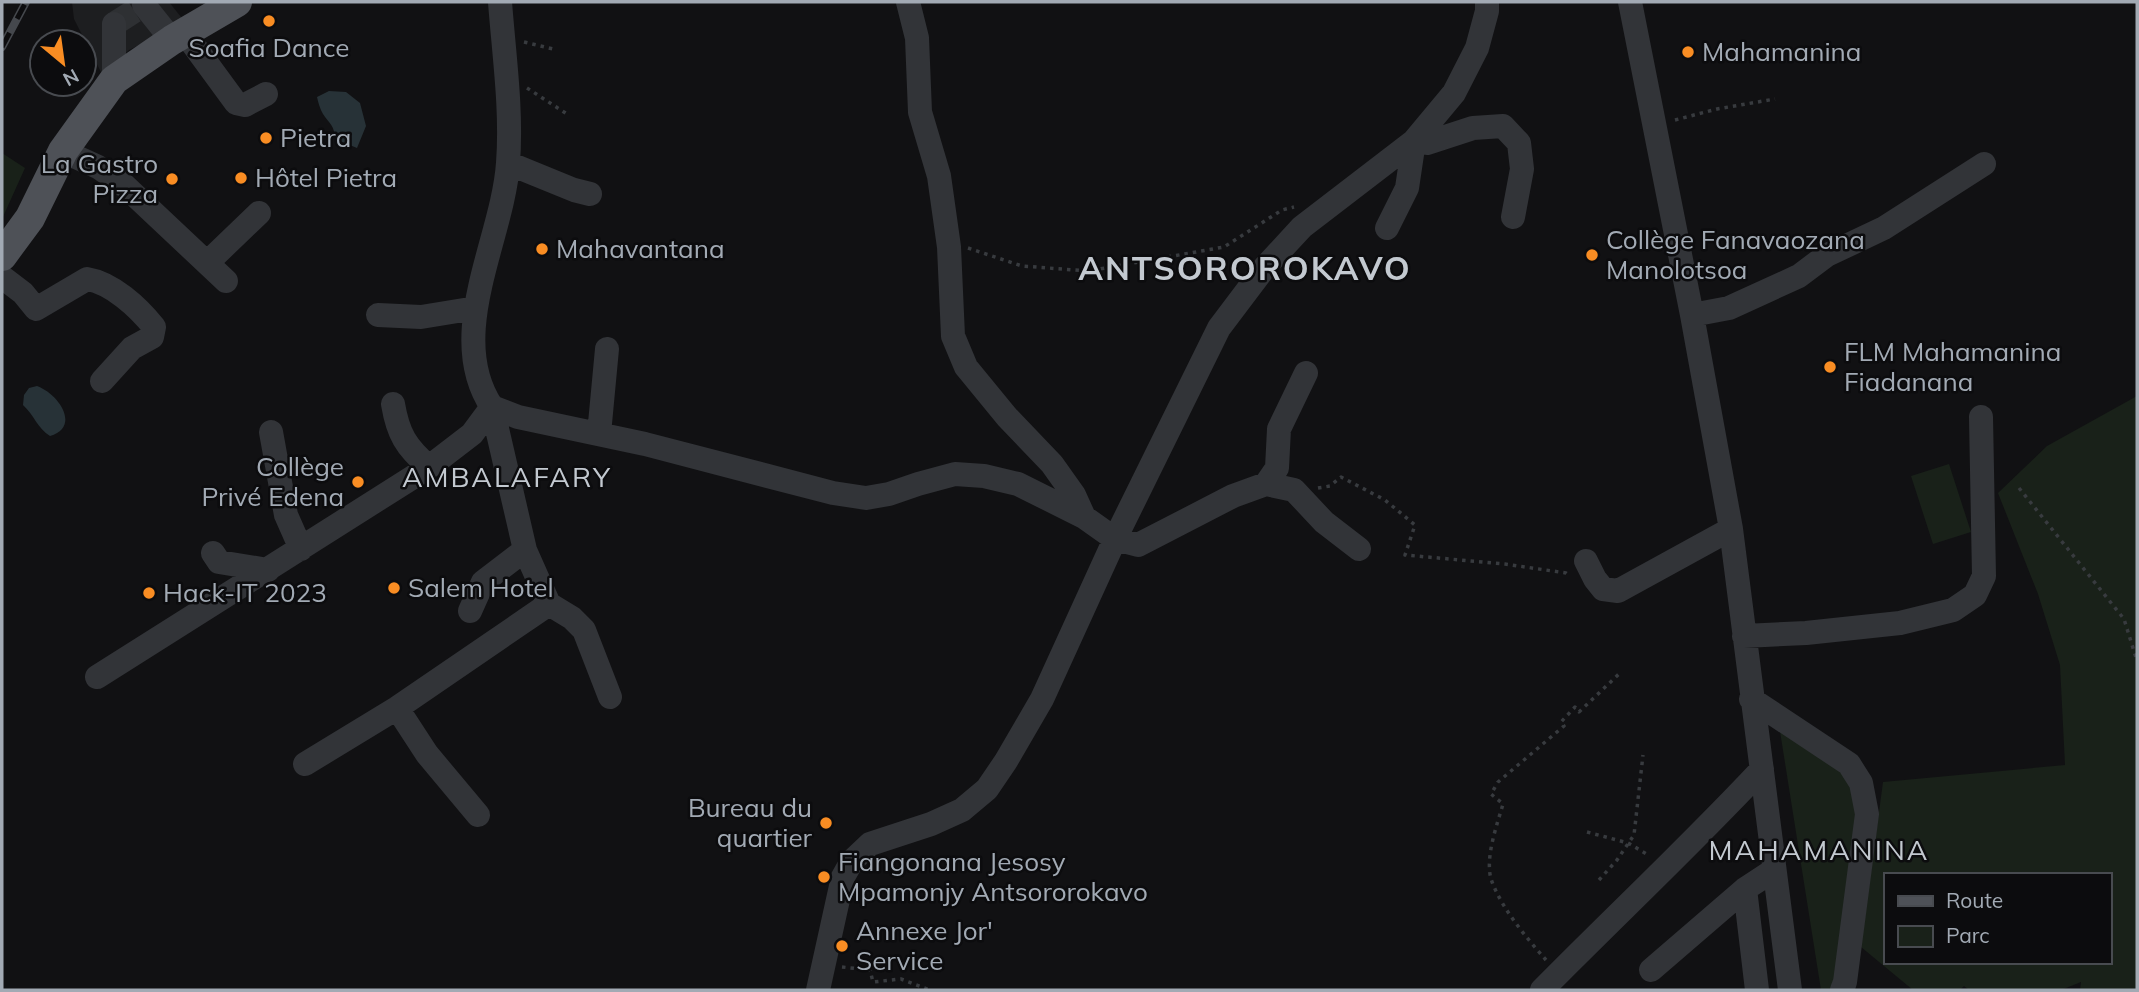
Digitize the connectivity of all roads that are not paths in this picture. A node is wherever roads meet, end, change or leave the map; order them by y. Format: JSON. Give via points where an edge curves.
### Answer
{"nodes":[{"id":1,"x":237,"y":2,"type":"edge"},
{"id":2,"x":908,"y":2,"type":"edge"},
{"id":3,"x":1487,"y":2,"type":"edge"},
{"id":4,"x":1630,"y":2,"type":"edge"},
{"id":5,"x":145,"y":5,"type":"dead end"},
{"id":6,"x":502,"y":20,"type":"edge"},
{"id":7,"x":114,"y":24,"type":"dead end"},
{"id":8,"x":178,"y":36,"type":"junction"},
{"id":9,"x":114,"y":80,"type":"junction"},
{"id":10,"x":266,"y":94,"type":"dead end"},
{"id":11,"x":1414,"y":141,"type":"junction"},
{"id":12,"x":63,"y":151,"type":"junction"},
{"id":13,"x":508,"y":163,"type":"junction"},
{"id":14,"x":1984,"y":164,"type":"dead end"},
{"id":15,"x":590,"y":194,"type":"dead end"},
{"id":16,"x":259,"y":213,"type":"dead end"},
{"id":17,"x":1513,"y":217,"type":"dead end"},
{"id":18,"x":1387,"y":228,"type":"dead end"},
{"id":19,"x":2,"y":256,"type":"edge"},
{"id":20,"x":206,"y":262,"type":"junction"},
{"id":21,"x":2,"y":277,"type":"edge"},
{"id":22,"x":226,"y":281,"type":"dead end"},
{"id":23,"x":476,"y":308,"type":"junction"},
{"id":24,"x":378,"y":315,"type":"dead end"},
{"id":25,"x":1692,"y":315,"type":"junction"},
{"id":26,"x":607,"y":349,"type":"dead end"},
{"id":27,"x":1306,"y":373,"type":"dead end"},
{"id":28,"x":103,"y":381,"type":"dead end"},
{"id":29,"x":393,"y":404,"type":"dead end"},
{"id":30,"x":492,"y":407,"type":"junction"},
{"id":31,"x":1982,"y":417,"type":"dead end"},
{"id":32,"x":271,"y":432,"type":"dead end"},
{"id":33,"x":599,"y":434,"type":"junction"},
{"id":34,"x":429,"y":467,"type":"junction"},
{"id":35,"x":1266,"y":484,"type":"junction"},
{"id":36,"x":1084,"y":517,"type":"junction"},
{"id":37,"x":1731,"y":529,"type":"junction"},
{"id":38,"x":1115,"y":539,"type":"junction"},
{"id":39,"x":301,"y":549,"type":"junction"},
{"id":40,"x":1359,"y":549,"type":"dead end"},
{"id":41,"x":525,"y":550,"type":"junction"},
{"id":42,"x":213,"y":553,"type":"dead end"},
{"id":43,"x":268,"y":570,"type":"junction"},
{"id":44,"x":1580,"y":571,"type":"road end"},
{"id":45,"x":549,"y":604,"type":"junction"},
{"id":46,"x":470,"y":611,"type":"dead end"},
{"id":47,"x":1744,"y":636,"type":"junction"},
{"id":48,"x":97,"y":677,"type":"dead end"},
{"id":49,"x":610,"y":697,"type":"dead end"},
{"id":50,"x":1751,"y":699,"type":"junction"},
{"id":51,"x":397,"y":708,"type":"junction"},
{"id":52,"x":305,"y":764,"type":"dead end"},
{"id":53,"x":1762,"y":769,"type":"junction"},
{"id":54,"x":478,"y":815,"type":"dead end"},
{"id":55,"x":1774,"y":870,"type":"junction"},
{"id":56,"x":1745,"y":889,"type":"junction"},
{"id":57,"x":1651,"y":970,"type":"dead end"},
{"id":58,"x":1550,"y":982,"type":"edge"},
{"id":59,"x":818,"y":990,"type":"edge"},
{"id":60,"x":1757,"y":990,"type":"edge"},
{"id":61,"x":1790,"y":990,"type":"edge"},
{"id":62,"x":1842,"y":990,"type":"edge"}],
"edges":[{"from":1,"to":8,"type":"main road"},
{"from":2,"to":36,"type":"street","via":[[917,38],[920,112],[939,176],[949,247],[953,336],[966,368],[1052,464]]},
{"from":3,"to":11,"type":"street","via":[[1477,48],[1454,93]]},
{"from":4,"to":25,"type":"street"},
{"from":5,"to":8,"type":"street"},
{"from":6,"to":13,"type":"street"},
{"from":7,"to":9,"type":"street"},
{"from":8,"to":9,"type":"main road"},
{"from":8,"to":10,"type":"street","via":[[236,103],[245,105]]},
{"from":9,"to":12,"type":"main road"},
{"from":11,"to":17,"type":"street","via":[[1427,143],[1473,128],[1503,127],[1519,144],[1522,169]]},
{"from":11,"to":18,"type":"street","via":[[1407,188]]},
{"from":11,"to":38,"type":"street","via":[[1302,227],[1219,328]]},
{"from":12,"to":19,"type":"main road","via":[[30,218]]},
{"from":12,"to":20,"type":"street","via":[[124,185]]},
{"from":13,"to":15,"type":"street"},
{"from":13,"to":23,"type":"street"},
{"from":14,"to":25,"type":"street","via":[[1884,228],[1826,255],[1799,276],[1728,308]]},
{"from":16,"to":20,"type":"street"},
{"from":20,"to":22,"type":"street"},
{"from":21,"to":28,"type":"street","via":[[36,309],[87,279],[102,281],[145,316],[154,327],[152,337],[132,348]]},
{"from":23,"to":24,"type":"street","via":[[421,317]]},
{"from":23,"to":30,"type":"street","via":[[476,370]]},
{"from":25,"to":37,"type":"street"},
{"from":26,"to":33,"type":"street"},
{"from":27,"to":35,"type":"street","via":[[1279,429],[1277,468]]},
{"from":29,"to":34,"type":"street","via":[[397,426],[411,452]]},
{"from":30,"to":33,"type":"street"},
{"from":30,"to":34,"type":"street","via":[[472,434]]},
{"from":30,"to":41,"type":"street"},
{"from":31,"to":47,"type":"street","via":[[1984,576],[1975,595],[1953,610],[1900,623]]},
{"from":32,"to":39,"type":"street","via":[[286,515]]},
{"from":33,"to":36,"type":"street","via":[[866,498],[956,474],[984,476],[1018,484]]},
{"from":34,"to":39,"type":"street"},
{"from":35,"to":38,"type":"street","via":[[1138,545]]},
{"from":35,"to":40,"type":"street","via":[[1294,490],[1324,522]]},
{"from":36,"to":38,"type":"street"},
{"from":37,"to":44,"type":"street","via":[[1618,591],[1603,589]]},
{"from":37,"to":47,"type":"street"},
{"from":38,"to":59,"type":"street","via":[[1042,699],[987,789],[962,810],[870,844],[852,861],[843,877]]},
{"from":39,"to":43,"type":"street"},
{"from":41,"to":45,"type":"street"},
{"from":41,"to":46,"type":"street","via":[[483,582]]},
{"from":42,"to":43,"type":"street","via":[[219,562]]},
{"from":43,"to":48,"type":"street"},
{"from":45,"to":49,"type":"street","via":[[584,630]]},
{"from":45,"to":51,"type":"street"},
{"from":47,"to":50,"type":"street"},
{"from":50,"to":53,"type":"street"},
{"from":50,"to":62,"type":"street","via":[[1849,764],[1861,783],[1867,814]]},
{"from":51,"to":52,"type":"street"},
{"from":51,"to":54,"type":"street","via":[[427,754]]},
{"from":53,"to":55,"type":"street"},
{"from":53,"to":58,"type":"street"},
{"from":55,"to":56,"type":"street"},
{"from":55,"to":61,"type":"street"},
{"from":56,"to":57,"type":"street"},
{"from":56,"to":60,"type":"street"}]}
